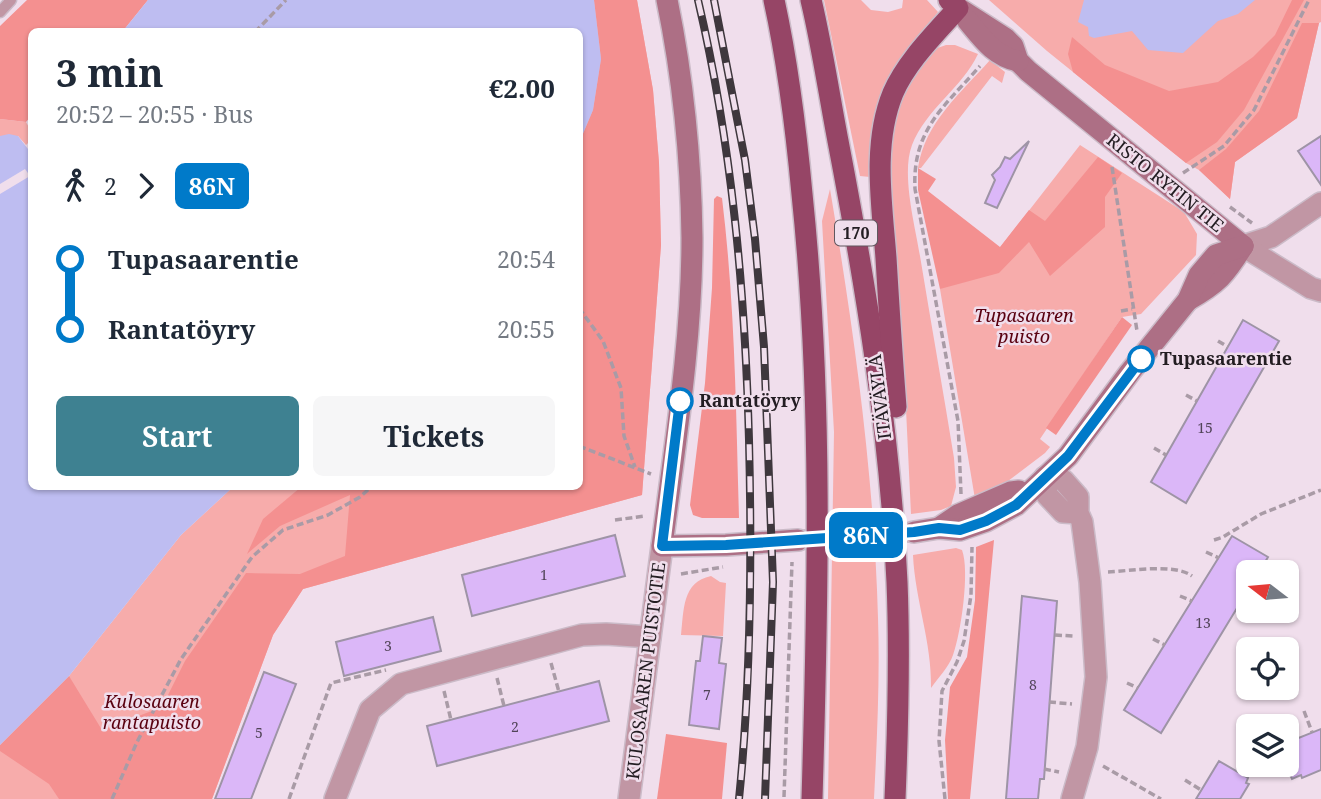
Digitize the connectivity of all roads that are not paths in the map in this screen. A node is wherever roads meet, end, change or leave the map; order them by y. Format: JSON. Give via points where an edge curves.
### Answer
{"nodes":[{"id":1,"x":11,"y":0,"type":"edge"},
{"id":2,"x":667,"y":0,"type":"edge"},
{"id":3,"x":774,"y":0,"type":"edge"},
{"id":4,"x":811,"y":0,"type":"edge"},
{"id":5,"x":957,"y":3,"type":"edge"},
{"id":6,"x":0,"y":12,"type":"edge"},
{"id":7,"x":1321,"y":203,"type":"edge"},
{"id":8,"x":1243,"y":246,"type":"junction"},
{"id":9,"x":1321,"y":291,"type":"edge"},
{"id":10,"x":889,"y":469,"type":"junction"},
{"id":11,"x":1038,"y":483,"type":"junction"},
{"id":12,"x":914,"y":532,"type":"tunnel mouth"},
{"id":13,"x":798,"y":540,"type":"tunnel mouth"},
{"id":14,"x":662,"y":546,"type":"junction"},
{"id":15,"x":650,"y":637,"type":"junction"},
{"id":16,"x":335,"y":799,"type":"edge"},
{"id":17,"x":629,"y":799,"type":"edge"},
{"id":18,"x":812,"y":799,"type":"edge"},
{"id":19,"x":895,"y":799,"type":"edge"},
{"id":20,"x":1072,"y":799,"type":"edge"}],
"edges":[{"from":1,"to":6,"type":"lane"},
{"from":2,"to":14,"type":"main road","name":"KULOSAAREN PUISTOTIE","via":[[687,140],[692,239],[684,372]]},
{"from":3,"to":18,"type":"highway","via":[[793,107],[816,377]]},
{"from":4,"to":10,"type":"highway","name":"ITÄVÄYLÄ","number":"170","via":[[862,263]]},
{"from":5,"to":8,"type":"main road","name":"RISTO RYTIN TIE","via":[[1005,38],[1018,61]]},
{"from":5,"to":10,"type":"highway","via":[[894,91],[882,143],[897,426]]},
{"from":7,"to":8,"type":"street","via":[[1271,237]]},
{"from":8,"to":9,"type":"street","name":"RISTO RYTIN TIE"},
{"from":8,"to":11,"type":"main road","via":[[1216,255],[1199,275],[1188,300],[1068,456]]},
{"from":10,"to":19,"type":"highway","name":"ITÄVÄYLÄ","number":"170","via":[[900,681]]},
{"from":11,"to":12,"type":"main road","via":[[958,515],[939,528]]},
{"from":11,"to":20,"type":"street","via":[[1063,480],[1078,497],[1090,582],[1096,677],[1087,747]]},
{"from":13,"to":14,"type":"main road"},
{"from":14,"to":15,"type":"street","name":"KULOSAAREN PUISTOTIE"},
{"from":15,"to":16,"type":"street","via":[[582,635],[401,684],[370,710]]},
{"from":15,"to":17,"type":"street","name":"KULOSAAREN PUISTOTIE"}]}
